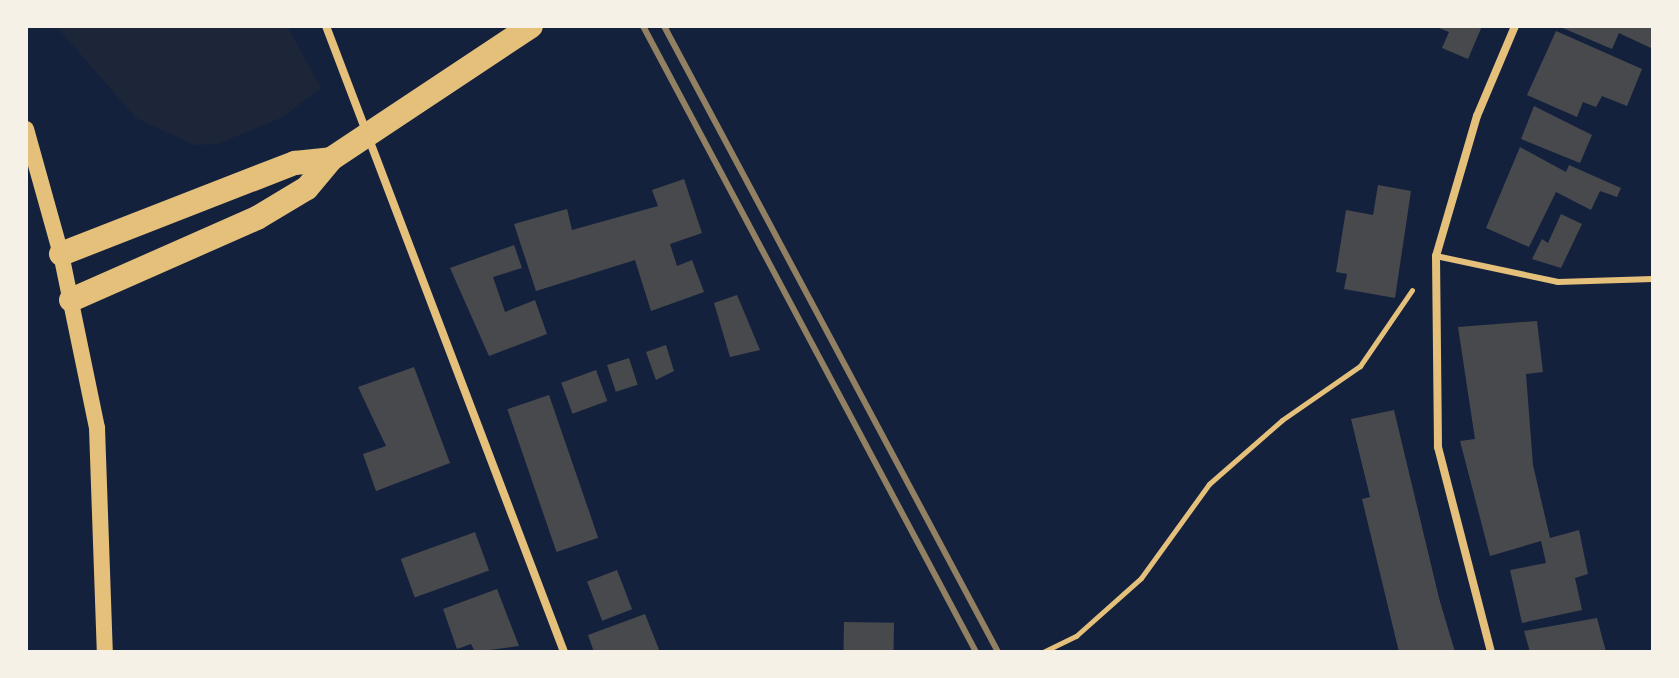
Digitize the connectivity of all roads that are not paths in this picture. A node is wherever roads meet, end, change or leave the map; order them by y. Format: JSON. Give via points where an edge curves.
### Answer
{"nodes":[{"id":1,"x":326,"y":26,"type":"edge"},
{"id":2,"x":531,"y":26,"type":"edge"},
{"id":3,"x":1515,"y":26,"type":"edge"},
{"id":4,"x":26,"y":129,"type":"edge"},
{"id":5,"x":331,"y":159,"type":"junction"},
{"id":6,"x":61,"y":254,"type":"junction"},
{"id":7,"x":1436,"y":256,"type":"junction"},
{"id":8,"x":1653,"y":279,"type":"edge"},
{"id":9,"x":71,"y":300,"type":"junction"},
{"id":10,"x":105,"y":652,"type":"edge"},
{"id":11,"x":564,"y":652,"type":"edge"},
{"id":12,"x":1491,"y":652,"type":"edge"}],
"edges":[{"from":1,"to":11,"type":"street"},
{"from":2,"to":5,"type":"highway"},
{"from":3,"to":7,"type":"street","via":[[1477,116]]},
{"from":4,"to":6,"type":"main road"},
{"from":5,"to":6,"type":"highway","via":[[295,163]]},
{"from":5,"to":9,"type":"highway","via":[[307,188],[221,235]]},
{"from":6,"to":9,"type":"main road"},
{"from":7,"to":8,"type":"lane","via":[[1558,282]]},
{"from":7,"to":12,"type":"street","via":[[1433,362],[1438,447]]},
{"from":9,"to":10,"type":"main road","via":[[97,428]]}]}
